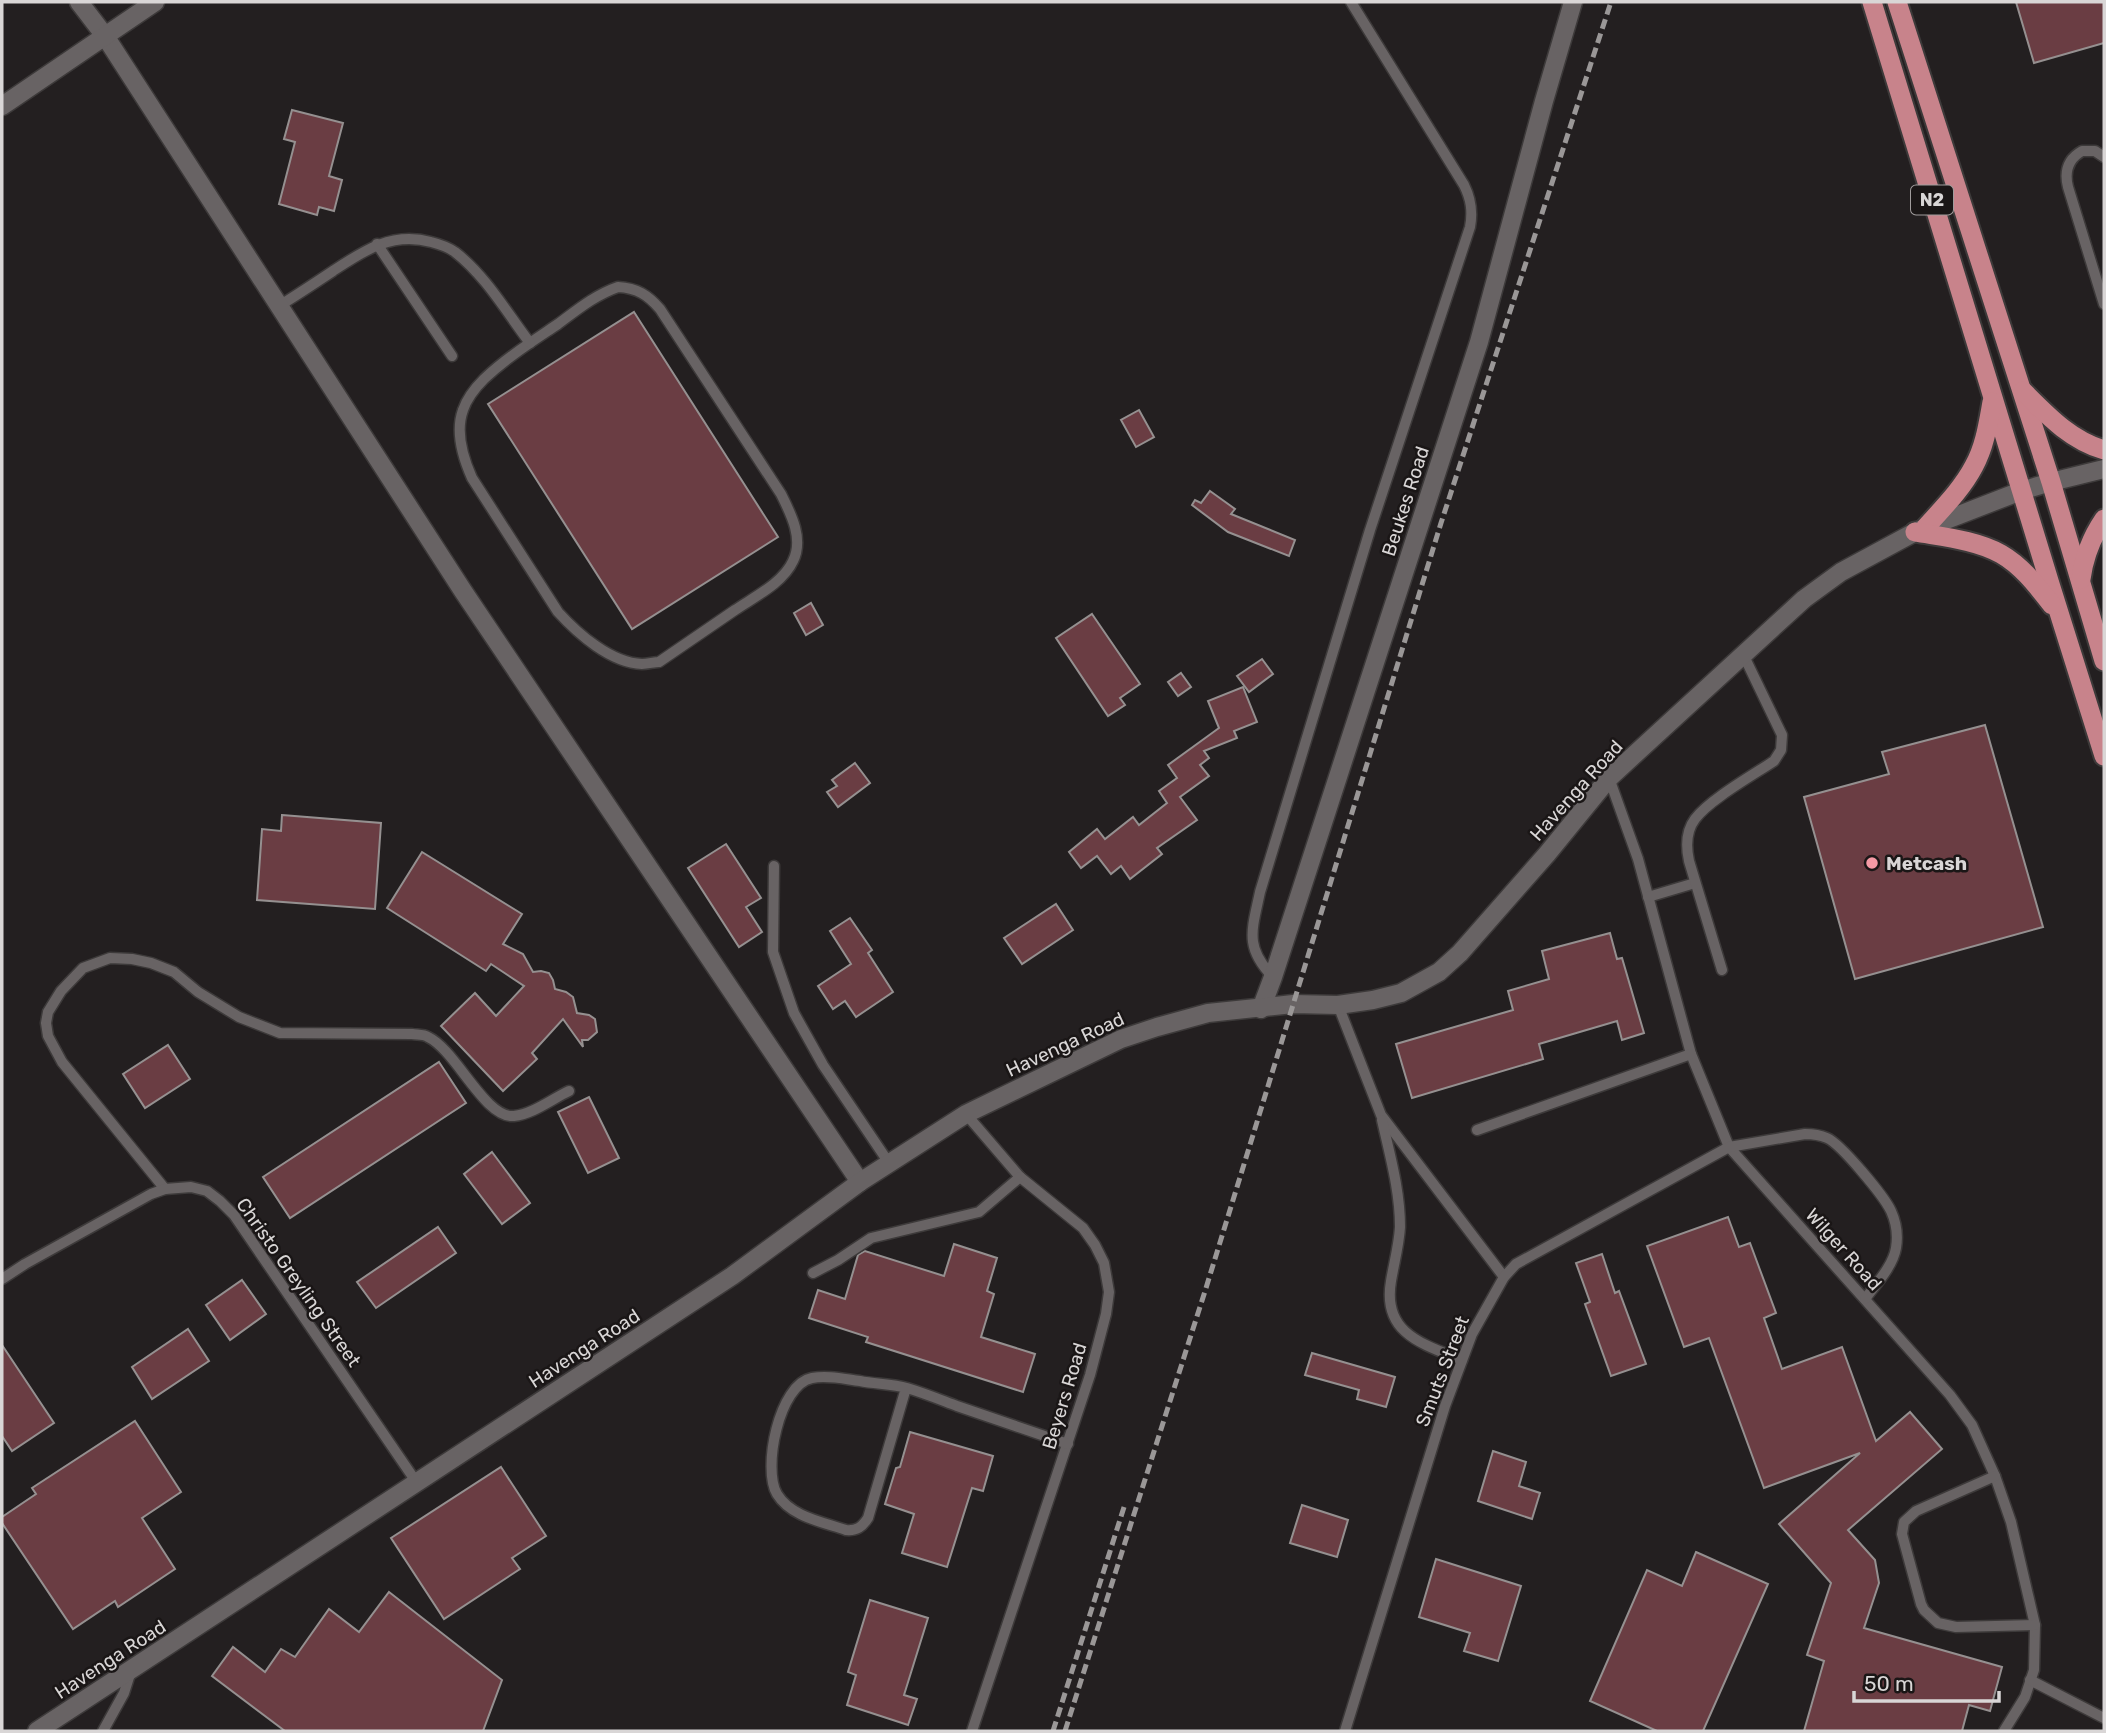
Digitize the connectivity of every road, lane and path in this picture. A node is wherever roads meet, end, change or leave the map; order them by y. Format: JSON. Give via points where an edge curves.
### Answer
{"nodes":[{"id":1,"x":79,"y":2,"type":"edge"},
{"id":2,"x":155,"y":2,"type":"edge"},
{"id":3,"x":1351,"y":2,"type":"edge"},
{"id":4,"x":1573,"y":2,"type":"edge"},
{"id":5,"x":1872,"y":2,"type":"edge"},
{"id":6,"x":1897,"y":2,"type":"edge"},
{"id":7,"x":105,"y":36,"type":"junction"},
{"id":8,"x":2,"y":106,"type":"edge"},
{"id":9,"x":2104,"y":157,"type":"edge"},
{"id":10,"x":377,"y":244,"type":"junction"},
{"id":11,"x":2104,"y":304,"type":"edge"},
{"id":12,"x":279,"y":306,"type":"junction"},
{"id":13,"x":530,"y":343,"type":"junction"},
{"id":14,"x":452,"y":356,"type":"dead end"},
{"id":15,"x":2022,"y":390,"type":"junction"},
{"id":16,"x":1993,"y":399,"type":"junction"},
{"id":17,"x":2104,"y":450,"type":"edge"},
{"id":18,"x":2104,"y":469,"type":"edge"},
{"id":19,"x":2051,"y":482,"type":"junction"},
{"id":20,"x":2021,"y":491,"type":"junction"},
{"id":21,"x":2104,"y":519,"type":"edge"},
{"id":22,"x":1920,"y":530,"type":"junction"},
{"id":23,"x":2081,"y":582,"type":"junction"},
{"id":24,"x":2059,"y":614,"type":"junction"},
{"id":25,"x":1743,"y":654,"type":"junction"},
{"id":26,"x":2104,"y":661,"type":"edge"},
{"id":27,"x":2104,"y":756,"type":"edge"},
{"id":28,"x":1609,"y":778,"type":"junction"},
{"id":29,"x":774,"y":866,"type":"dead end"},
{"id":30,"x":1695,"y":883,"type":"junction"},
{"id":31,"x":1648,"y":897,"type":"junction"},
{"id":32,"x":1722,"y":970,"type":"dead end"},
{"id":33,"x":1273,"y":977,"type":"junction"},
{"id":34,"x":1338,"y":1004,"type":"junction"},
{"id":35,"x":1261,"y":1009,"type":"junction"},
{"id":36,"x":1691,"y":1054,"type":"junction"},
{"id":37,"x":569,"y":1090,"type":"dead end"},
{"id":38,"x":966,"y":1114,"type":"junction"},
{"id":39,"x":1381,"y":1115,"type":"junction"},
{"id":40,"x":1477,"y":1130,"type":"dead end"},
{"id":41,"x":1729,"y":1147,"type":"junction"},
{"id":42,"x":888,"y":1163,"type":"junction"},
{"id":43,"x":1020,"y":1177,"type":"junction"},
{"id":44,"x":860,"y":1182,"type":"junction"},
{"id":45,"x":165,"y":1189,"type":"junction"},
{"id":46,"x":813,"y":1273,"type":"dead end"},
{"id":47,"x":1504,"y":1277,"type":"junction"},
{"id":48,"x":2,"y":1279,"type":"edge"},
{"id":49,"x":1865,"y":1298,"type":"junction"},
{"id":50,"x":1462,"y":1360,"type":"junction"},
{"id":51,"x":906,"y":1388,"type":"junction"},
{"id":52,"x":1068,"y":1444,"type":"junction"},
{"id":53,"x":1995,"y":1476,"type":"junction"},
{"id":54,"x":416,"y":1483,"type":"junction"},
{"id":55,"x":2035,"y":1625,"type":"junction"},
{"id":56,"x":131,"y":1670,"type":"junction"},
{"id":57,"x":2030,"y":1680,"type":"junction"},
{"id":58,"x":2104,"y":1718,"type":"edge"},
{"id":59,"x":37,"y":1731,"type":"edge"},
{"id":60,"x":103,"y":1731,"type":"edge"},
{"id":61,"x":972,"y":1731,"type":"edge"},
{"id":62,"x":1345,"y":1731,"type":"edge"},
{"id":63,"x":2004,"y":1731,"type":"edge"}],
"edges":[{"from":1,"to":7,"type":"street"},
{"from":2,"to":7,"type":"street"},
{"from":3,"to":33,"type":"lane","via":[[1464,184],[1472,215],[1260,892],[1252,942],[1256,957]]},
{"from":4,"to":33,"type":"street","name":"Beukes Road","via":[[1479,342]]},
{"from":5,"to":16,"type":"highway","number":"N2"},
{"from":6,"to":15,"type":"highway","number":"N2"},
{"from":7,"to":8,"type":"street"},
{"from":7,"to":12,"type":"street"},
{"from":9,"to":11,"type":"lane","via":[[2087,150],[2077,154],[2069,162],[2066,180]]},
{"from":10,"to":12,"type":"lane"},
{"from":10,"to":13,"type":"lane","via":[[409,238],[453,251],[480,276]]},
{"from":10,"to":14,"type":"lane"},
{"from":12,"to":44,"type":"street","via":[[463,591]]},
{"from":13,"to":13,"type":"lane","via":[[485,377],[468,398],[460,421],[466,465],[569,624],[596,647],[626,661],[659,662],[784,574],[797,548],[792,517],[660,309],[641,292],[618,287],[603,292]]},
{"from":15,"to":17,"type":"highway","via":[[2068,433]]},
{"from":15,"to":19,"type":"highway","number":"N2"},
{"from":16,"to":20,"type":"highway","number":"N2"},
{"from":16,"to":22,"type":"highway","via":[[1975,466]]},
{"from":18,"to":19,"type":"street","name":"Havenga Road"},
{"from":19,"to":20,"type":"street","name":"Havenga Road"},
{"from":19,"to":23,"type":"highway","number":"N2"},
{"from":20,"to":22,"type":"street","name":"Havenga Road"},
{"from":20,"to":24,"type":"highway","number":"N2"},
{"from":21,"to":23,"type":"highway","via":[[2091,540]]},
{"from":22,"to":24,"type":"highway","via":[[2002,555],[2029,577]]},
{"from":22,"to":25,"type":"street","name":"Havenga Road","via":[[1842,572]]},
{"from":23,"to":26,"type":"highway","number":"N2"},
{"from":24,"to":27,"type":"highway","number":"N2"},
{"from":25,"to":28,"type":"street","name":"Havenga Road"},
{"from":25,"to":30,"type":"lane","via":[[1780,729],[1781,750],[1774,761],[1694,820],[1686,849]]},
{"from":28,"to":31,"type":"lane","name":"Wilger Road"},
{"from":28,"to":34,"type":"street","name":"Havenga Road","via":[[1531,873],[1439,972],[1401,993]]},
{"from":29,"to":42,"type":"lane","via":[[773,952],[794,1013],[822,1065]]},
{"from":30,"to":31,"type":"lane"},
{"from":30,"to":32,"type":"lane"},
{"from":31,"to":36,"type":"lane","name":"Wilger Road"},
{"from":33,"to":35,"type":"street","name":"Beukes Road"},
{"from":34,"to":35,"type":"street","name":"Havenga Road"},
{"from":34,"to":39,"type":"lane"},
{"from":35,"to":38,"type":"street","name":"Havenga Road","via":[[1208,1013],[1121,1039]]},
{"from":36,"to":40,"type":"lane"},
{"from":36,"to":41,"type":"lane","name":"Wilger Road"},
{"from":37,"to":45,"type":"lane","via":[[523,1114],[507,1116],[493,1108],[444,1048],[426,1036],[281,1032],[239,1017],[174,972],[151,963],[110,958],[83,968],[61,991],[48,1012],[48,1036],[62,1062]]},
{"from":38,"to":42,"type":"street","name":"Havenga Road"},
{"from":38,"to":43,"type":"lane","name":"Beyers Road"},
{"from":39,"to":47,"type":"lane"},
{"from":39,"to":50,"type":"lane","via":[[1399,1194],[1400,1230],[1389,1299],[1394,1318],[1419,1343]]},
{"from":41,"to":47,"type":"lane","name":"Smuts Street","via":[[1535,1252]]},
{"from":41,"to":49,"type":"lane","name":"Wilger Road"},
{"from":41,"to":49,"type":"lane","name":"Smuts Street","via":[[1805,1134],[1834,1142],[1845,1154],[1882,1196],[1897,1236],[1895,1254]]},
{"from":42,"to":44,"type":"street","name":"Havenga Road"},
{"from":43,"to":46,"type":"lane","via":[[979,1212],[871,1238]]},
{"from":43,"to":52,"type":"lane","name":"Beyers Road","via":[[1083,1228],[1108,1276],[1106,1314]]},
{"from":44,"to":54,"type":"street","name":"Havenga Road","via":[[732,1276]]},
{"from":45,"to":48,"type":"lane","name":"Christo Greyling Street"},
{"from":45,"to":54,"type":"lane","name":"Christo Greyling Street","via":[[207,1191],[234,1215]]},
{"from":47,"to":50,"type":"lane","name":"Smuts Street"},
{"from":49,"to":53,"type":"lane","name":"Wilger Road","via":[[1972,1425]]},
{"from":50,"to":62,"type":"lane","name":"Smuts Street"},
{"from":51,"to":51,"type":"lane","via":[[864,1525],[846,1531],[792,1510],[782,1501],[773,1485],[771,1464],[786,1401],[798,1385],[831,1377]]},
{"from":51,"to":52,"type":"lane"},
{"from":52,"to":61,"type":"lane","name":"Beyers Road"},
{"from":53,"to":55,"type":"lane","name":"Wilger Road","via":[[2011,1522]]},
{"from":53,"to":55,"type":"lane","via":[[1916,1511],[1903,1522],[1902,1534],[1921,1604],[1931,1617],[1945,1626]]},
{"from":54,"to":56,"type":"street","name":"Havenga Road"},
{"from":55,"to":57,"type":"lane","name":"Wilger Road"},
{"from":56,"to":59,"type":"street","name":"Havenga Road"},
{"from":56,"to":60,"type":"lane"},
{"from":57,"to":58,"type":"lane"},
{"from":57,"to":63,"type":"lane","name":"Wilger Road"}]}
